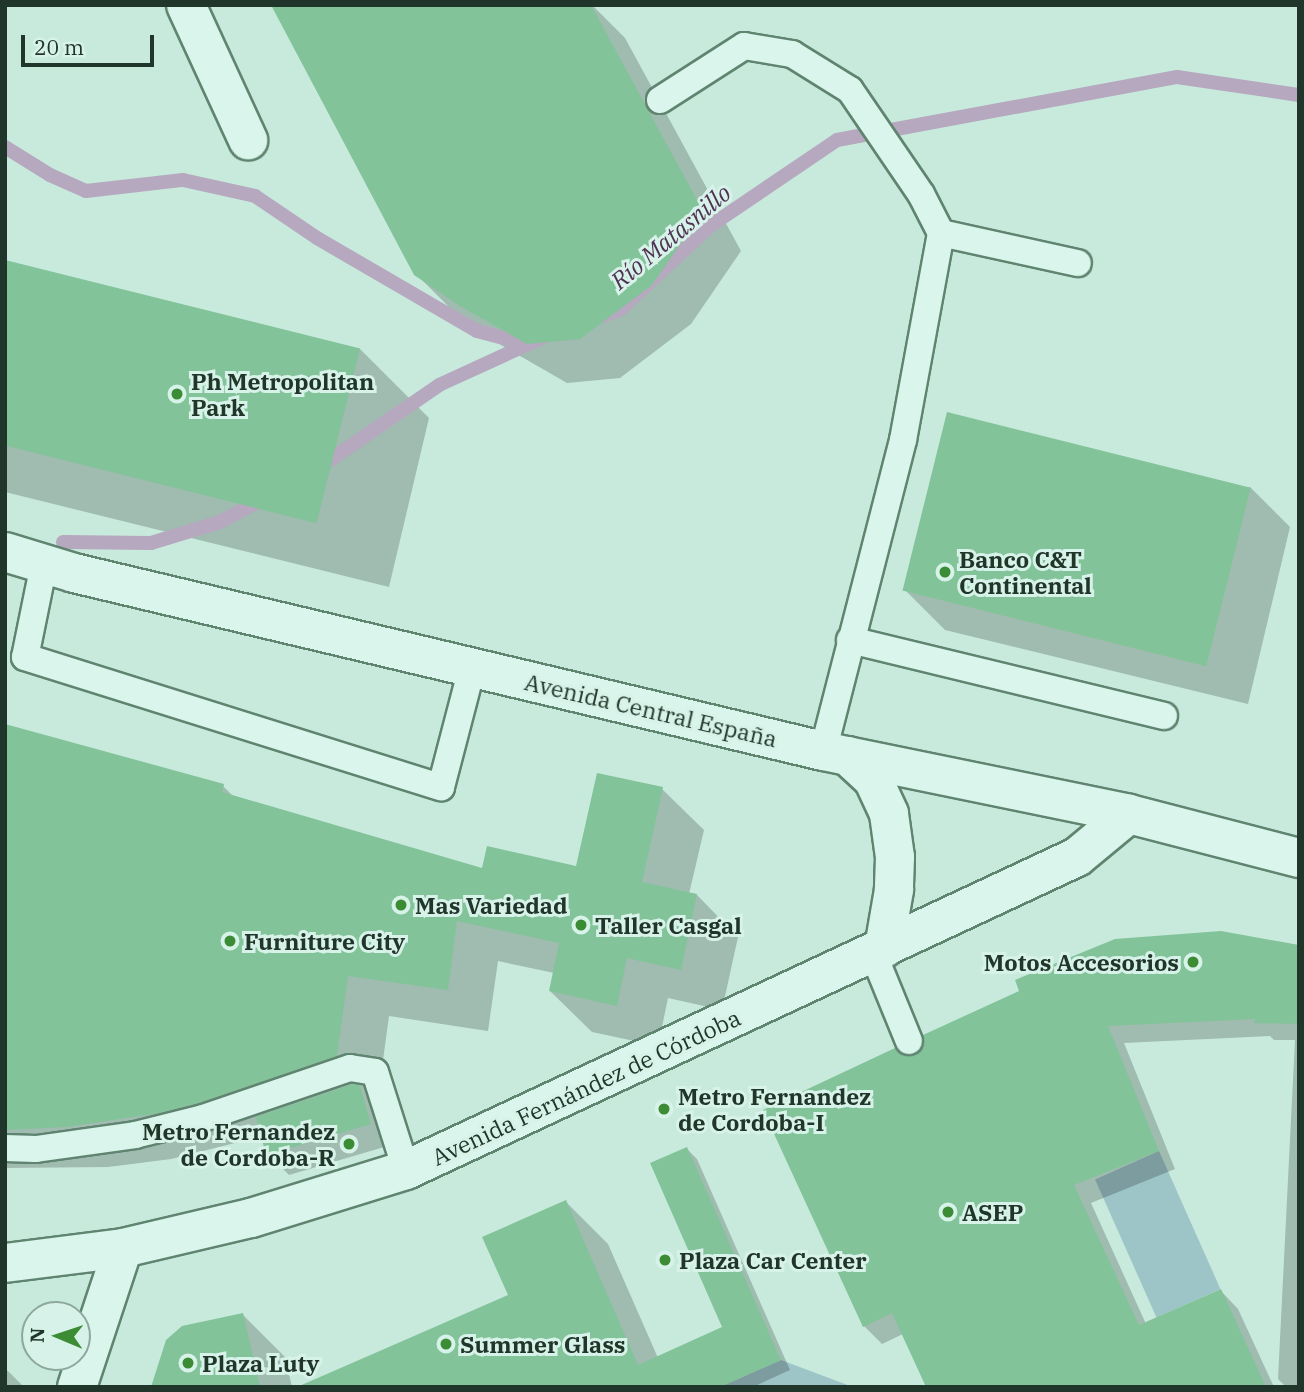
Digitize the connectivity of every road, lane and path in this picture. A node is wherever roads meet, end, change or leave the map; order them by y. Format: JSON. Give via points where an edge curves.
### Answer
{"nodes":[{"id":1,"x":186,"y":5,"type":"edge"},
{"id":2,"x":660,"y":100,"type":"dead end"},
{"id":3,"x":248,"y":140,"type":"dead end"},
{"id":4,"x":941,"y":233,"type":"junction"},
{"id":5,"x":1078,"y":263,"type":"dead end"},
{"id":6,"x":5,"y":552,"type":"edge"},
{"id":7,"x":44,"y":564,"type":"junction"},
{"id":8,"x":850,"y":640,"type":"junction"},
{"id":9,"x":472,"y":668,"type":"junction"},
{"id":10,"x":1164,"y":716,"type":"dead end"},
{"id":11,"x":835,"y":754,"type":"junction"},
{"id":12,"x":1129,"y":814,"type":"junction"},
{"id":13,"x":1299,"y":858,"type":"edge"},
{"id":14,"x":879,"y":950,"type":"junction"},
{"id":15,"x":909,"y":1041,"type":"dead end"},
{"id":16,"x":5,"y":1148,"type":"edge"},
{"id":17,"x":405,"y":1170,"type":"junction"},
{"id":18,"x":123,"y":1248,"type":"junction"},
{"id":19,"x":5,"y":1263,"type":"edge"},
{"id":20,"x":77,"y":1387,"type":"edge"}],
"edges":[{"from":1,"to":3,"type":"main road"},
{"from":2,"to":4,"type":"lane","via":[[744,46],[792,54],[850,90],[921,194]]},
{"from":4,"to":5,"type":"lane"},
{"from":4,"to":8,"type":"lane","via":[[903,440]]},
{"from":6,"to":7,"type":"main road","name":"Avenida Central España"},
{"from":7,"to":9,"type":"main road","name":"Avenida Central España"},
{"from":7,"to":9,"type":"lane","via":[[25,657],[441,787]]},
{"from":8,"to":10,"type":"lane"},
{"from":8,"to":11,"type":"lane"},
{"from":9,"to":11,"type":"main road","name":"Avenida Central España"},
{"from":11,"to":12,"type":"main road","name":"Avenida Central España"},
{"from":11,"to":14,"type":"main road","via":[[873,779],[889,814],[894,890]]},
{"from":12,"to":13,"type":"main road","name":"Avenida Central España"},
{"from":12,"to":14,"type":"main road","name":"Avenida Fernández de Córdoba","via":[[1077,857]]},
{"from":14,"to":15,"type":"lane"},
{"from":14,"to":17,"type":"main road","name":"Avenida Fernández de Córdoba"},
{"from":16,"to":17,"type":"lane","via":[[36,1149],[135,1135],[203,1118],[350,1068],[375,1072]]},
{"from":17,"to":18,"type":"main road","name":"Avenida Fernández de Córdoba","via":[[251,1218]]},
{"from":18,"to":19,"type":"main road","name":"Avenida Fernández de Córdoba"},
{"from":18,"to":20,"type":"main road"}]}
